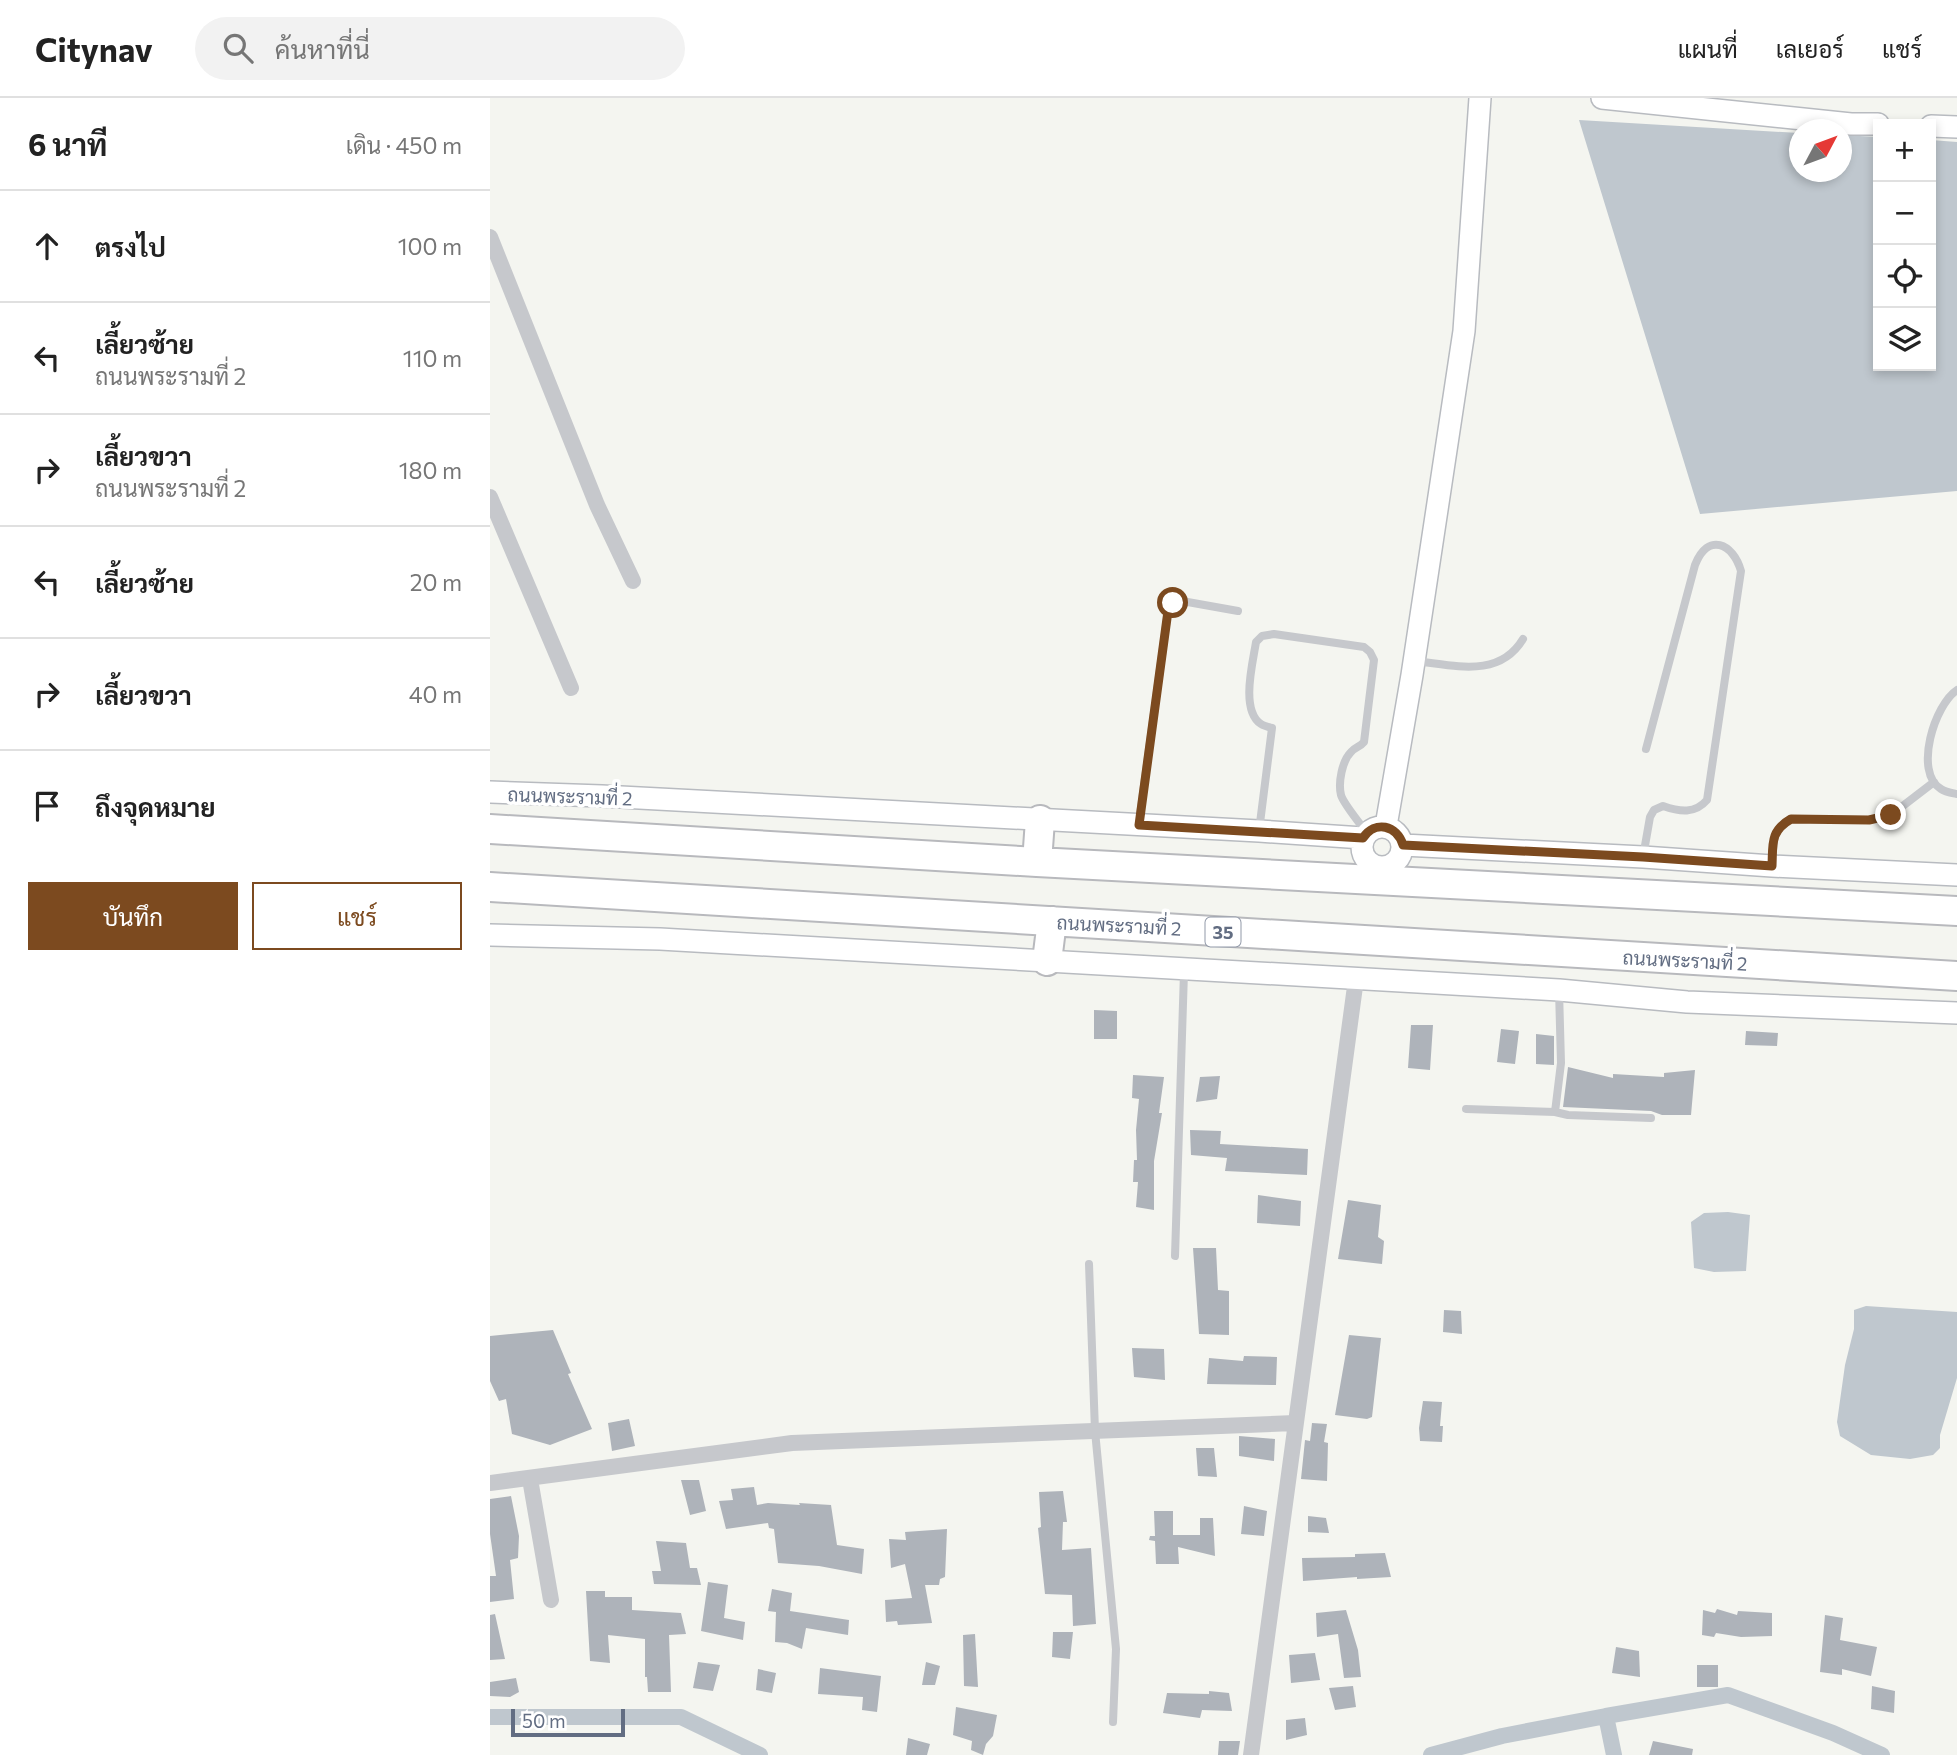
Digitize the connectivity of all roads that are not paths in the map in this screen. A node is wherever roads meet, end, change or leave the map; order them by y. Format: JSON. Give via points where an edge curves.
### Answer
{"nodes":[{"id":1,"x":1480,"y":98,"type":"edge"},
{"id":2,"x":1602,"y":98,"type":"edge"},
{"id":3,"x":1873,"y":124,"type":"edge"},
{"id":4,"x":1936,"y":126,"type":"edge"},
{"id":5,"x":1957,"y":127,"type":"edge"},
{"id":6,"x":490,"y":237,"type":"edge"},
{"id":7,"x":490,"y":497,"type":"edge"},
{"id":8,"x":634,"y":581,"type":"dead end"},
{"id":9,"x":1238,"y":611,"type":"dead end"},
{"id":10,"x":1523,"y":639,"type":"dead end"},
{"id":11,"x":1414,"y":661,"type":"junction"},
{"id":12,"x":570,"y":688,"type":"dead end"},
{"id":13,"x":1957,"y":690,"type":"edge"},
{"id":14,"x":1646,"y":749,"type":"dead end"},
{"id":15,"x":1934,"y":782,"type":"junction"},
{"id":16,"x":490,"y":792,"type":"edge"},
{"id":17,"x":1957,"y":794,"type":"edge"},
{"id":18,"x":1040,"y":820,"type":"junction"},
{"id":19,"x":1139,"y":825,"type":"junction"},
{"id":20,"x":490,"y":829,"type":"edge"},
{"id":21,"x":1259,"y":831,"type":"junction"},
{"id":22,"x":1372,"y":832,"type":"junction"},
{"id":23,"x":1643,"y":857,"type":"junction"},
{"id":24,"x":1037,"y":862,"type":"junction"},
{"id":25,"x":1392,"y":864,"type":"junction"},
{"id":26,"x":1772,"y":866,"type":"junction"},
{"id":27,"x":1957,"y":875,"type":"edge"},
{"id":28,"x":490,"y":887,"type":"edge"},
{"id":29,"x":1957,"y":911,"type":"edge"},
{"id":30,"x":1052,"y":921,"type":"junction"},
{"id":31,"x":490,"y":935,"type":"edge"},
{"id":32,"x":1047,"y":961,"type":"junction"},
{"id":33,"x":1184,"y":969,"type":"junction"},
{"id":34,"x":1957,"y":976,"type":"edge"},
{"id":35,"x":1356,"y":979,"type":"junction"},
{"id":36,"x":1559,"y":990,"type":"junction"},
{"id":37,"x":1957,"y":1013,"type":"edge"},
{"id":38,"x":1466,"y":1109,"type":"dead end"},
{"id":39,"x":1555,"y":1112,"type":"junction"},
{"id":40,"x":1651,"y":1118,"type":"dead end"},
{"id":41,"x":1175,"y":1256,"type":"dead end"},
{"id":42,"x":1089,"y":1264,"type":"dead end"},
{"id":43,"x":1295,"y":1423,"type":"junction"},
{"id":44,"x":1095,"y":1430,"type":"junction"},
{"id":45,"x":530,"y":1479,"type":"junction"},
{"id":46,"x":490,"y":1483,"type":"edge"},
{"id":47,"x":551,"y":1600,"type":"dead end"},
{"id":48,"x":1112,"y":1722,"type":"dead end"},
{"id":49,"x":1252,"y":1748,"type":"edge"}],
"edges":[{"from":1,"to":11,"type":"main road","via":[[1464,331]]},
{"from":2,"to":3,"type":"main road"},
{"from":4,"to":5,"type":"main road"},
{"from":6,"to":8,"type":"street","via":[[597,505]]},
{"from":7,"to":12,"type":"street"},
{"from":9,"to":19,"type":"lane","via":[[1182,601],[1173,603],[1168,611]]},
{"from":10,"to":11,"type":"lane","via":[[1516,652],[1489,666]]},
{"from":11,"to":22,"type":"main road"},
{"from":13,"to":15,"type":"lane","via":[[1940,709],[1932,733],[1927,761]]},
{"from":14,"to":23,"type":"lane","via":[[1695,565],[1703,550],[1720,545],[1730,550],[1741,571],[1707,800],[1692,811],[1663,806],[1654,810]]},
{"from":15,"to":17,"type":"lane"},
{"from":15,"to":26,"type":"lane","via":[[1891,815],[1869,820],[1791,819],[1774,834]]},
{"from":16,"to":18,"type":"main road","name":"ถนนพระรามที่ 2"},
{"from":18,"to":19,"type":"main road","name":"ถนนพระรามที่ 2"},
{"from":18,"to":24,"type":"highway"},
{"from":19,"to":21,"type":"main road","name":"ถนนพระรามที่ 2"},
{"from":20,"to":24,"type":"highway","name":"ถนนพระรามที่ 2"},
{"from":21,"to":22,"type":"main road","name":"ถนนพระรามที่ 2"},
{"from":21,"to":22,"type":"lane","via":[[1272,728],[1255,717],[1249,693],[1256,642],[1274,634],[1364,646],[1374,660],[1364,742],[1352,750],[1341,771],[1341,796]]},
{"from":22,"to":25,"type":"main road","via":[[1397,833]]},
{"from":22,"to":25,"type":"main road","via":[[1362,852],[1365,858],[1375,866]]},
{"from":23,"to":25,"type":"main road","name":"ถนนพระรามที่ 2"},
{"from":23,"to":26,"type":"main road","name":"ถนนพระรามที่ 2"},
{"from":24,"to":25,"type":"highway","name":"ถนนพระรามที่ 2"},
{"from":25,"to":29,"type":"highway","name":"ถนนพระรามที่ 2"},
{"from":26,"to":27,"type":"main road","name":"ถนนพระรามที่ 2"},
{"from":28,"to":30,"type":"highway","name":"ถนนพระรามที่ 2","number":"35"},
{"from":30,"to":32,"type":"highway"},
{"from":30,"to":34,"type":"highway","name":"ถนนพระรามที่ 2","number":"35"},
{"from":31,"to":32,"type":"main road","name":"ถนนพระรามที่ 2","number":"35","via":[[660,939]]},
{"from":32,"to":33,"type":"main road","name":"ถนนพระรามที่ 2","number":"35"},
{"from":33,"to":35,"type":"main road","name":"ถนนพระรามที่ 2","number":"35"},
{"from":33,"to":41,"type":"lane"},
{"from":35,"to":36,"type":"main road","name":"ถนนพระรามที่ 2","number":"35"},
{"from":35,"to":43,"type":"street"},
{"from":36,"to":37,"type":"main road","name":"ถนนพระรามที่ 2","number":"35","via":[[1687,1002]]},
{"from":36,"to":39,"type":"lane","via":[[1561,1063]]},
{"from":38,"to":39,"type":"lane"},
{"from":39,"to":40,"type":"lane"},
{"from":42,"to":44,"type":"lane"},
{"from":43,"to":44,"type":"street"},
{"from":43,"to":49,"type":"street"},
{"from":44,"to":45,"type":"street","via":[[793,1443]]},
{"from":44,"to":48,"type":"lane","via":[[1116,1649]]},
{"from":45,"to":46,"type":"street"},
{"from":45,"to":47,"type":"street"}]}
